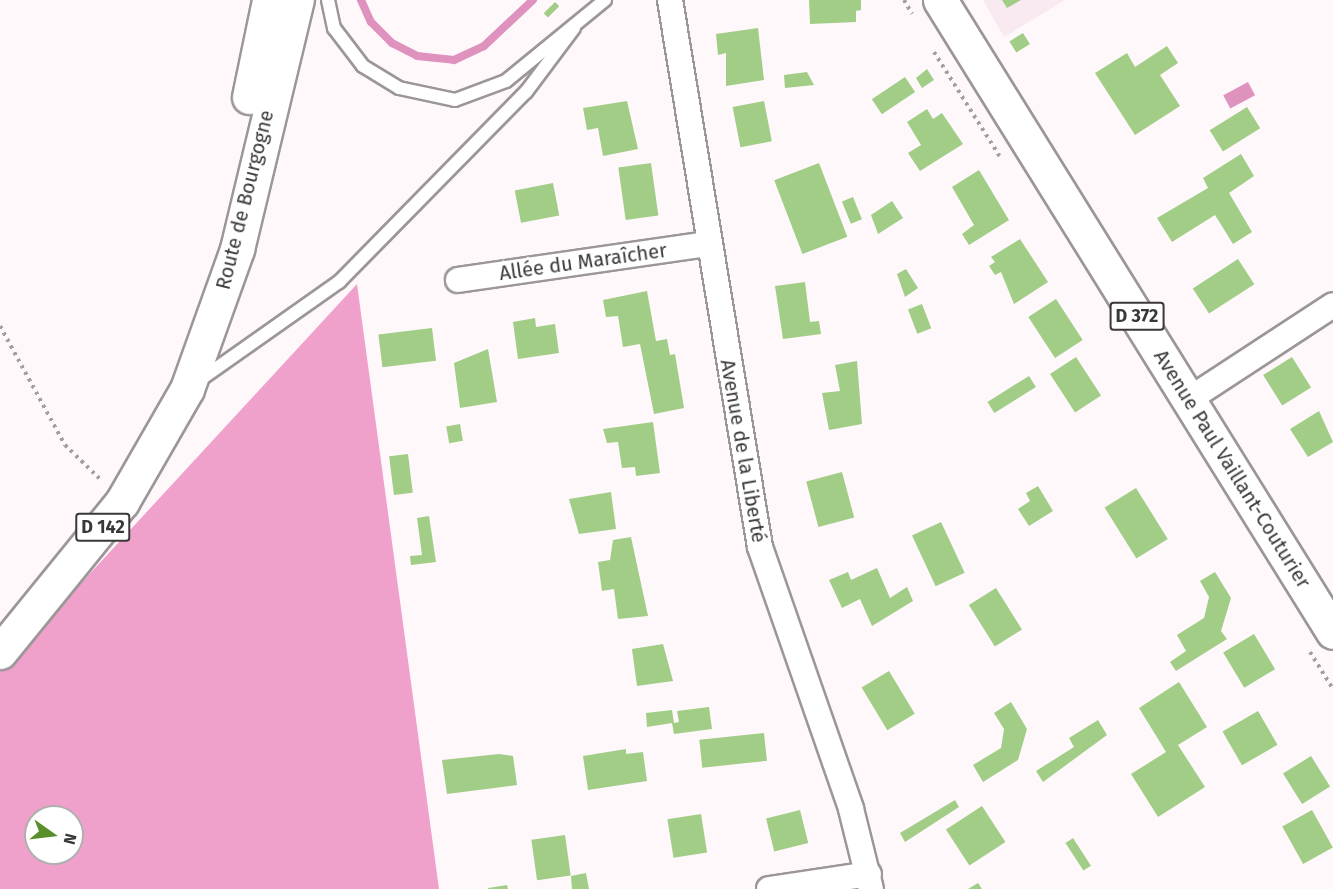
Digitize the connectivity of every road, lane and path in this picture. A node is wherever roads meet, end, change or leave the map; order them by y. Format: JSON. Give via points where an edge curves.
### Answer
{"nodes":[{"id":1,"x":268,"y":0,"type":"edge"},
{"id":2,"x":288,"y":0,"type":"edge"},
{"id":3,"x":297,"y":0,"type":"edge"},
{"id":4,"x":328,"y":0,"type":"edge"},
{"id":5,"x":605,"y":0,"type":"edge"},
{"id":6,"x":670,"y":0,"type":"edge"},
{"id":7,"x":940,"y":0,"type":"edge"},
{"id":8,"x":574,"y":28,"type":"junction"},
{"id":9,"x":276,"y":78,"type":"junction"},
{"id":10,"x":708,"y":244,"type":"junction"},
{"id":11,"x":458,"y":280,"type":"dead end"},
{"id":12,"x":1333,"y":305,"type":"edge"},
{"id":13,"x":0,"y":326,"type":"edge"},
{"id":14,"x":192,"y":378,"type":"junction"},
{"id":15,"x":1188,"y":400,"type":"junction"},
{"id":16,"x":122,"y":502,"type":"junction"},
{"id":17,"x":1333,"y":632,"type":"edge"},
{"id":18,"x":0,"y":652,"type":"edge"},
{"id":19,"x":870,"y":882,"type":"edge"},
{"id":20,"x":769,"y":889,"type":"edge"}],
"edges":[{"from":1,"to":14,"type":"main road"},
{"from":2,"to":9,"type":"main road","name":"Route de Bourgogne","number":"D 142"},
{"from":3,"to":9,"type":"main road","name":"Route de Bourgogne","number":"D 142"},
{"from":4,"to":8,"type":"lane","via":[[334,28],[363,66],[399,88],[455,100],[506,81]]},
{"from":5,"to":8,"type":"lane"},
{"from":6,"to":10,"type":"street","name":"Avenue de la Liberté"},
{"from":7,"to":15,"type":"main road","name":"Avenue Paul Vaillant-Couturier","number":"D 372"},
{"from":8,"to":14,"type":"lane","via":[[526,92],[339,282]]},
{"from":9,"to":14,"type":"main road","name":"Route de Bourgogne","number":"D 142","via":[[237,249]]},
{"from":10,"to":11,"type":"street","name":"Allée du Maraîcher"},
{"from":10,"to":19,"type":"street","name":"Avenue de la Liberté","via":[[760,547]]},
{"from":12,"to":15,"type":"street"},
{"from":13,"to":16,"type":"path","via":[[65,445]]},
{"from":14,"to":16,"type":"main road","name":"Route de Bourgogne","number":"D 142"},
{"from":15,"to":17,"type":"main road","name":"Avenue Paul Vaillant-Couturier","number":"D 372"},
{"from":16,"to":18,"type":"main road","name":"Route de Bourgogne","number":"D 142"},
{"from":19,"to":20,"type":"street"}]}
